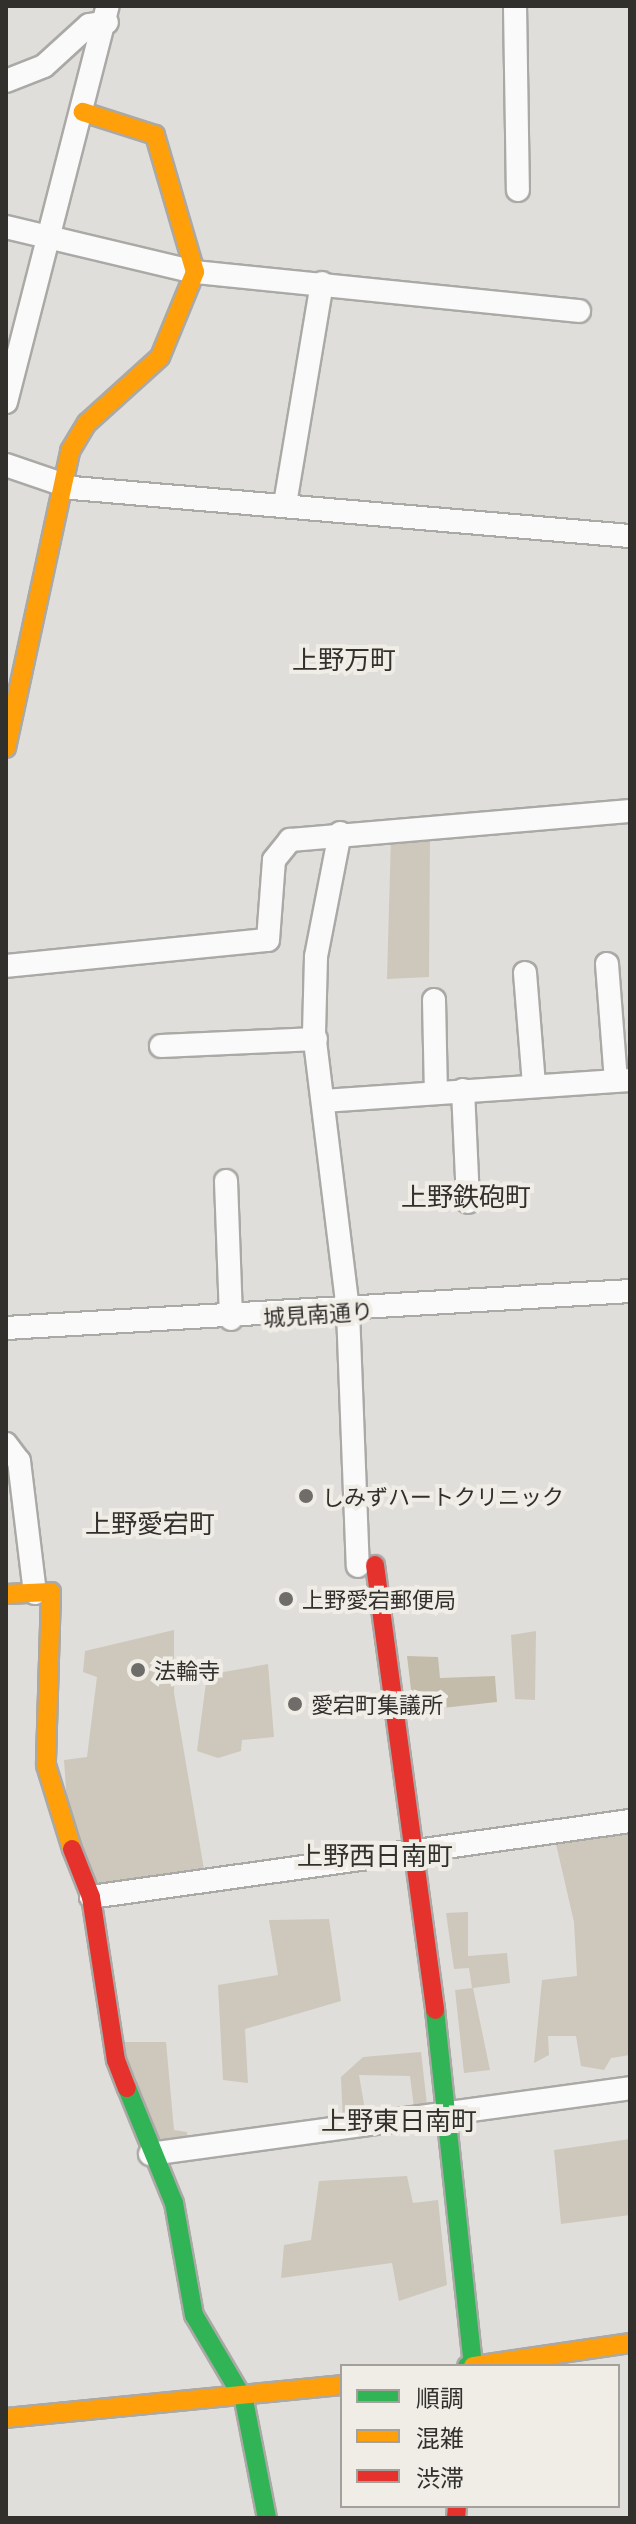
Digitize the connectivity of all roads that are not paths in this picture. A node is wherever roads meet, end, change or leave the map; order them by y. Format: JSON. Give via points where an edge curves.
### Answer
{"nodes":[{"id":1,"x":515,"y":6,"type":"edge"},
{"id":2,"x":108,"y":14,"type":"edge"},
{"id":3,"x":6,"y":81,"type":"edge"},
{"id":4,"x":83,"y":112,"type":"junction"},
{"id":5,"x":518,"y":190,"type":"dead end"},
{"id":6,"x":6,"y":227,"type":"edge"},
{"id":7,"x":49,"y":237,"type":"junction"},
{"id":8,"x":195,"y":272,"type":"junction"},
{"id":9,"x":322,"y":283,"type":"junction"},
{"id":10,"x":579,"y":311,"type":"dead end"},
{"id":11,"x":6,"y":402,"type":"edge"},
{"id":12,"x":6,"y":465,"type":"edge"},
{"id":13,"x":60,"y":484,"type":"junction"},
{"id":14,"x":285,"y":504,"type":"junction"},
{"id":15,"x":630,"y":536,"type":"edge"},
{"id":16,"x":6,"y":748,"type":"edge"},
{"id":17,"x":630,"y":811,"type":"edge"},
{"id":18,"x":340,"y":833,"type":"junction"},
{"id":19,"x":607,"y":964,"type":"dead end"},
{"id":20,"x":6,"y":966,"type":"edge"},
{"id":21,"x":525,"y":973,"type":"dead end"},
{"id":22,"x":434,"y":1000,"type":"dead end"},
{"id":23,"x":316,"y":1039,"type":"junction"},
{"id":24,"x":161,"y":1046,"type":"dead end"},
{"id":25,"x":623,"y":1080,"type":"edge"},
{"id":26,"x":534,"y":1086,"type":"junction"},
{"id":27,"x":463,"y":1090,"type":"junction"},
{"id":28,"x":436,"y":1092,"type":"junction"},
{"id":29,"x":323,"y":1101,"type":"junction"},
{"id":30,"x":226,"y":1181,"type":"dead end"},
{"id":31,"x":468,"y":1202,"type":"dead end"},
{"id":32,"x":630,"y":1291,"type":"edge"},
{"id":33,"x":348,"y":1311,"type":"junction"},
{"id":34,"x":231,"y":1319,"type":"junction"},
{"id":35,"x":6,"y":1328,"type":"edge"},
{"id":36,"x":6,"y":1444,"type":"edge"},
{"id":37,"x":367,"y":1565,"type":"joint"},
{"id":38,"x":35,"y":1593,"type":"junction"},
{"id":39,"x":7,"y":1598,"type":"edge"},
{"id":40,"x":630,"y":1821,"type":"edge"},
{"id":41,"x":417,"y":1850,"type":"junction"},
{"id":42,"x":91,"y":1897,"type":"junction"},
{"id":43,"x":630,"y":2088,"type":"edge"},
{"id":44,"x":445,"y":2111,"type":"junction"},
{"id":45,"x":150,"y":2154,"type":"junction"},
{"id":46,"x":630,"y":2343,"type":"edge"},
{"id":47,"x":471,"y":2364,"type":"edge"},
{"id":48,"x":485,"y":2364,"type":"edge"},
{"id":49,"x":340,"y":2385,"type":"edge"},
{"id":50,"x":244,"y":2400,"type":"junction"},
{"id":51,"x":6,"y":2418,"type":"edge"},
{"id":52,"x":267,"y":2518,"type":"edge"}],
"edges":[{"from":1,"to":5,"type":"street"},
{"from":2,"to":3,"type":"street","via":[[44,66]]},
{"from":2,"to":4,"type":"street"},
{"from":4,"to":7,"type":"street"},
{"from":4,"to":8,"type":"street","via":[[155,135]]},
{"from":6,"to":7,"type":"street"},
{"from":7,"to":8,"type":"street"},
{"from":7,"to":11,"type":"street"},
{"from":8,"to":9,"type":"street"},
{"from":8,"to":13,"type":"street","via":[[160,357],[87,423]]},
{"from":9,"to":10,"type":"street"},
{"from":9,"to":14,"type":"street"},
{"from":12,"to":13,"type":"street"},
{"from":13,"to":14,"type":"street"},
{"from":13,"to":16,"type":"street"},
{"from":14,"to":15,"type":"street"},
{"from":17,"to":18,"type":"street"},
{"from":18,"to":20,"type":"street","via":[[290,840],[278,851],[268,940]]},
{"from":18,"to":23,"type":"street","via":[[316,957]]},
{"from":19,"to":25,"type":"street"},
{"from":21,"to":26,"type":"street"},
{"from":22,"to":28,"type":"street"},
{"from":23,"to":24,"type":"street"},
{"from":23,"to":29,"type":"street"},
{"from":25,"to":26,"type":"street"},
{"from":26,"to":27,"type":"street"},
{"from":27,"to":28,"type":"street"},
{"from":27,"to":31,"type":"street"},
{"from":28,"to":29,"type":"street"},
{"from":29,"to":33,"type":"street"},
{"from":30,"to":34,"type":"street"},
{"from":32,"to":33,"type":"street","name":"城見南通り"},
{"from":33,"to":34,"type":"street","name":"城見南通り"},
{"from":33,"to":37,"type":"street"},
{"from":34,"to":35,"type":"street","name":"城見南通り"},
{"from":36,"to":38,"type":"street","via":[[19,1461]]},
{"from":37,"to":41,"type":"street"},
{"from":38,"to":39,"type":"street"},
{"from":38,"to":42,"type":"street","via":[[51,1592],[46,1765],[66,1844]]},
{"from":40,"to":41,"type":"street"},
{"from":41,"to":42,"type":"street"},
{"from":41,"to":44,"type":"street"},
{"from":42,"to":45,"type":"street","via":[[116,2060]]},
{"from":43,"to":44,"type":"street"},
{"from":44,"to":45,"type":"street"},
{"from":44,"to":47,"type":"street"},
{"from":45,"to":50,"type":"street","via":[[174,2203],[194,2315]]},
{"from":46,"to":48,"type":"street"},
{"from":49,"to":50,"type":"street"},
{"from":50,"to":51,"type":"street"},
{"from":50,"to":52,"type":"street"}]}
